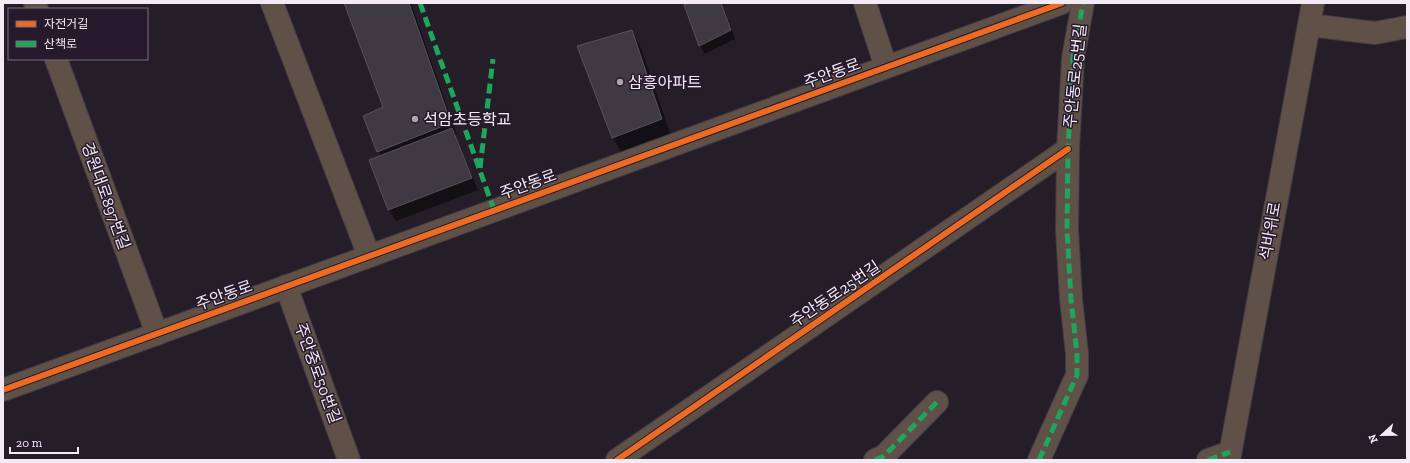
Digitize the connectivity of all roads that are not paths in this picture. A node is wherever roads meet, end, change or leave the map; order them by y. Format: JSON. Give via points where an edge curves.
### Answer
{"nodes":[{"id":1,"x":272,"y":3,"type":"edge"},
{"id":2,"x":865,"y":3,"type":"edge"},
{"id":3,"x":1062,"y":3,"type":"edge"},
{"id":4,"x":1083,"y":3,"type":"edge"},
{"id":5,"x":1312,"y":3,"type":"edge"},
{"id":6,"x":1308,"y":25,"type":"junction"},
{"id":7,"x":1407,"y":27,"type":"edge"},
{"id":8,"x":56,"y":60,"type":"edge"},
{"id":9,"x":886,"y":67,"type":"junction"},
{"id":10,"x":1068,"y":149,"type":"junction"},
{"id":11,"x":369,"y":256,"type":"junction"},
{"id":12,"x":286,"y":286,"type":"junction"},
{"id":13,"x":157,"y":334,"type":"junction"},
{"id":14,"x":3,"y":390,"type":"edge"},
{"id":15,"x":937,"y":402,"type":"dead end"},
{"id":16,"x":1229,"y":456,"type":"edge"},
{"id":17,"x":882,"y":459,"type":"edge"},
{"id":18,"x":349,"y":460,"type":"edge"},
{"id":19,"x":617,"y":460,"type":"edge"},
{"id":20,"x":1039,"y":460,"type":"edge"},
{"id":21,"x":1208,"y":460,"type":"edge"}],
"edges":[{"from":1,"to":11,"type":"street"},
{"from":2,"to":9,"type":"street"},
{"from":3,"to":9,"type":"street","name":"주안동로"},
{"from":4,"to":10,"type":"street","name":"주안동로25번길","via":[[1074,58]]},
{"from":5,"to":6,"type":"street","name":"석바위로"},
{"from":6,"to":7,"type":"street","via":[[1376,33]]},
{"from":6,"to":16,"type":"street","name":"석바위로"},
{"from":8,"to":13,"type":"street","name":"경원대로897번길"},
{"from":9,"to":11,"type":"street","name":"주안동로"},
{"from":10,"to":19,"type":"street","name":"주안동로25번길"},
{"from":10,"to":20,"type":"street","name":"주안동로25번길","via":[[1067,230],[1077,375]]},
{"from":11,"to":12,"type":"street","name":"주안동로"},
{"from":12,"to":13,"type":"street","name":"주안동로"},
{"from":12,"to":18,"type":"street","name":"주안중로50번길"},
{"from":13,"to":14,"type":"street","name":"주안동로"},
{"from":15,"to":17,"type":"street"},
{"from":16,"to":21,"type":"street"}]}
